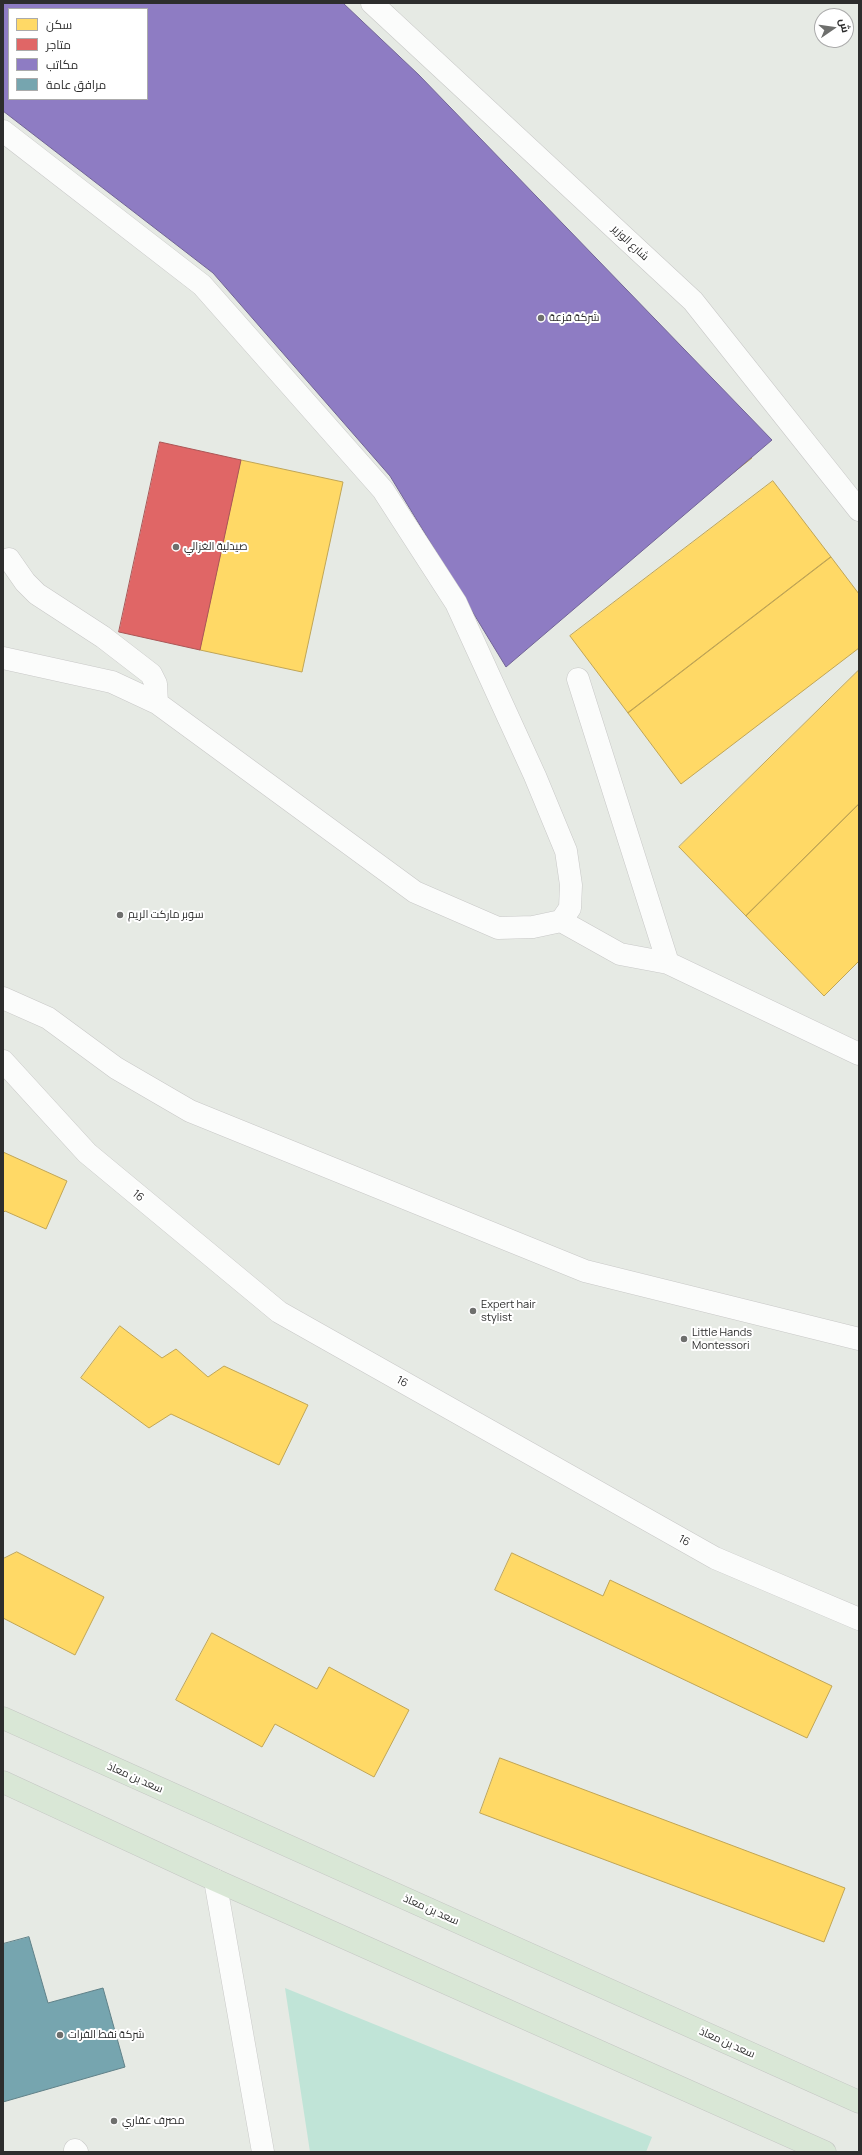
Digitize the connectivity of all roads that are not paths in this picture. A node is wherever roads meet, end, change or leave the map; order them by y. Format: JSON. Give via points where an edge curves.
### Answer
{"nodes":[{"id":1,"x":372,"y":3,"type":"edge"},
{"id":2,"x":3,"y":131,"type":"edge"},
{"id":3,"x":859,"y":510,"type":"edge"},
{"id":4,"x":9,"y":559,"type":"dead end"},
{"id":5,"x":3,"y":658,"type":"edge"},
{"id":6,"x":578,"y":679,"type":"dead end"},
{"id":7,"x":157,"y":703,"type":"junction"},
{"id":8,"x":561,"y":921,"type":"junction"},
{"id":9,"x":668,"y":963,"type":"junction"},
{"id":10,"x":3,"y":998,"type":"edge"},
{"id":11,"x":859,"y":1054,"type":"edge"},
{"id":12,"x":3,"y":1061,"type":"edge"},
{"id":13,"x":859,"y":1339,"type":"edge"},
{"id":14,"x":859,"y":1619,"type":"edge"},
{"id":15,"x":3,"y":1718,"type":"edge"},
{"id":16,"x":3,"y":1782,"type":"edge"},
{"id":17,"x":215,"y":1880,"type":"junction"},
{"id":18,"x":859,"y":2102,"type":"edge"},
{"id":19,"x":263,"y":2152,"type":"edge"},
{"id":20,"x":825,"y":2152,"type":"edge"}],
"edges":[{"from":1,"to":3,"type":"street","name":"شارع الوزير","via":[[693,301]]},
{"from":2,"to":8,"type":"street","via":[[202,285],[383,490],[456,603],[535,776],[566,851],[571,885],[570,908]]},
{"from":4,"to":7,"type":"street","via":[[37,594],[103,637],[151,674],[156,684]]},
{"from":5,"to":7,"type":"street","via":[[112,682]]},
{"from":6,"to":9,"type":"street"},
{"from":7,"to":8,"type":"street","via":[[415,892],[498,928],[533,927]]},
{"from":8,"to":9,"type":"street","via":[[620,954]]},
{"from":9,"to":11,"type":"street"},
{"from":10,"to":13,"type":"street","via":[[48,1018],[116,1068],[190,1111],[585,1271]]},
{"from":12,"to":14,"type":"street","name":"16","via":[[87,1153],[279,1312],[715,1558]]},
{"from":15,"to":18,"type":"main road","name":"سعد بن معاذ"},
{"from":16,"to":17,"type":"main road"},
{"from":17,"to":19,"type":"street"},
{"from":17,"to":20,"type":"main road"}]}
